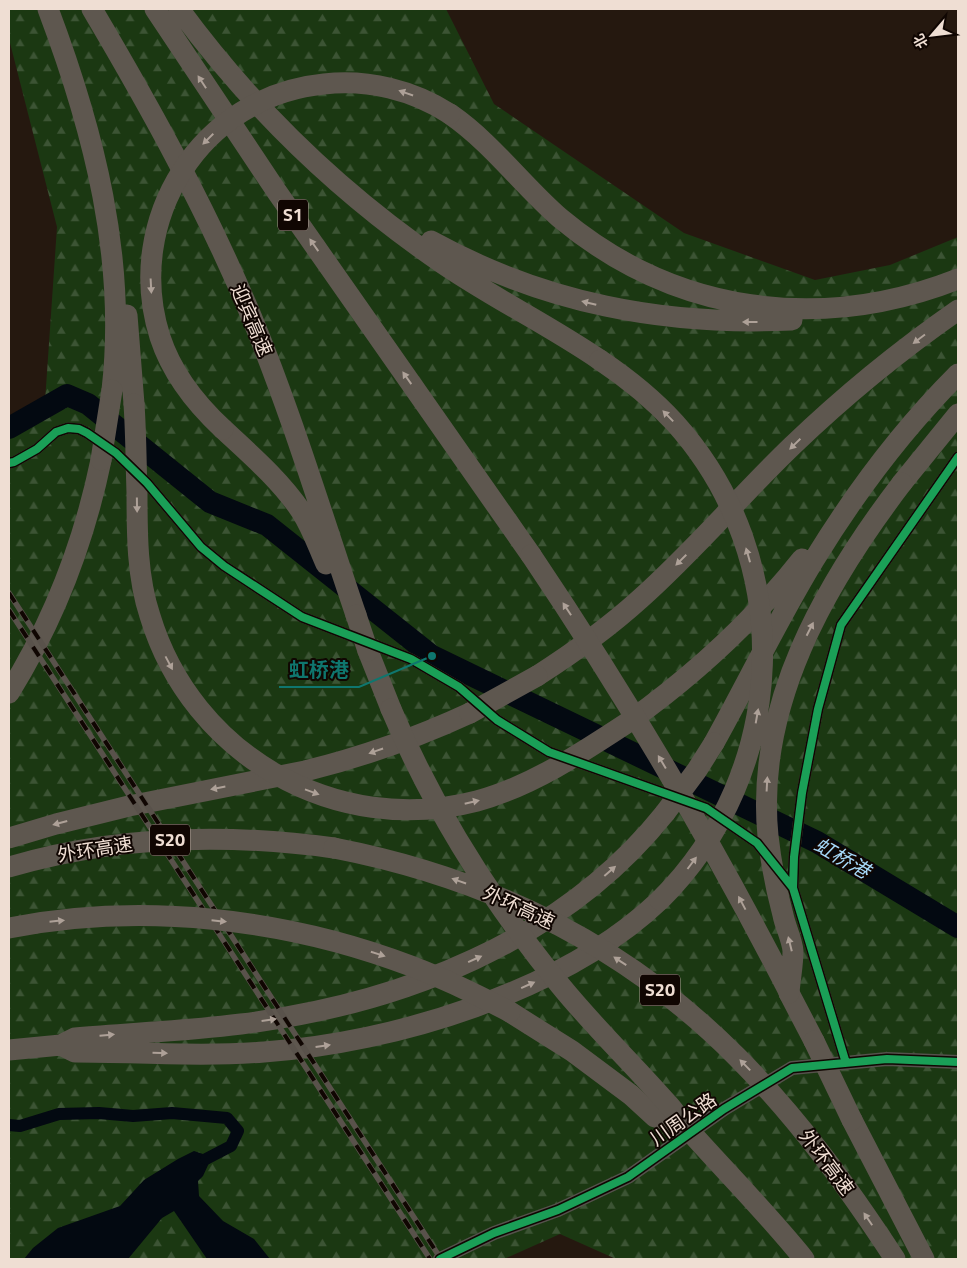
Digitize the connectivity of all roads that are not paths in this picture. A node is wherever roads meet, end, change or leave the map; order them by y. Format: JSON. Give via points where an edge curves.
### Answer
{"nodes":[{"id":1,"x":48,"y":9,"type":"edge"},
{"id":2,"x":92,"y":9,"type":"edge"},
{"id":3,"x":155,"y":9,"type":"edge"},
{"id":4,"x":179,"y":9,"type":"edge"},
{"id":5,"x":400,"y":232,"type":"junction"},
{"id":6,"x":958,"y":280,"type":"edge"},
{"id":7,"x":115,"y":288,"type":"junction"},
{"id":8,"x":814,"y":310,"type":"junction"},
{"id":9,"x":958,"y":310,"type":"edge"},
{"id":10,"x":958,"y":374,"type":"edge"},
{"id":11,"x":958,"y":414,"type":"edge"},
{"id":12,"x":958,"y":457,"type":"edge"},
{"id":13,"x":9,"y":463,"type":"edge"},
{"id":14,"x":820,"y":550,"type":"junction"},
{"id":15,"x":356,"y":615,"type":"junction"},
{"id":16,"x":9,"y":693,"type":"edge"},
{"id":17,"x":9,"y":838,"type":"edge"},
{"id":18,"x":9,"y":867,"type":"edge"},
{"id":19,"x":793,"y":888,"type":"junction"},
{"id":20,"x":9,"y":928,"type":"edge"},
{"id":21,"x":790,"y":993,"type":"junction"},
{"id":22,"x":61,"y":1045,"type":"junction"},
{"id":23,"x":9,"y":1050,"type":"edge"},
{"id":24,"x":958,"y":1062,"type":"edge"},
{"id":25,"x":846,"y":1063,"type":"junction"},
{"id":26,"x":684,"y":1125,"type":"junction"},
{"id":27,"x":440,"y":1259,"type":"edge"},
{"id":28,"x":804,"y":1259,"type":"edge"},
{"id":29,"x":895,"y":1259,"type":"edge"},
{"id":30,"x":924,"y":1259,"type":"edge"}],
"edges":[{"from":1,"to":7,"type":"highway","via":[[74,83],[98,168]]},
{"from":2,"to":15,"type":"highway","name":"迎宾高速","via":[[178,160],[229,264],[264,346]]},
{"from":21,"to":3,"type":"highway","number":"S1","one_way":true,"bridge":true,"via":[[665,765],[590,644],[277,192]]},
{"from":4,"to":5,"type":"highway","via":[[274,121],[338,182]]},
{"from":8,"to":5,"type":"highway","one_way":true,"via":[[794,320],[756,322],[692,320],[628,312],[533,287],[472,262],[421,235]]},
{"from":22,"to":5,"type":"highway","one_way":true,"bridge":true,"via":[[75,1052],[232,1054],[308,1048],[391,1032],[487,1002],[567,966],[630,926],[684,874],[713,834],[736,789],[752,742],[761,695],[762,623],[748,552],[716,479],[692,444],[638,387],[600,360],[478,286]]},
{"from":6,"to":8,"type":"highway","via":[[888,302]]},
{"from":7,"to":14,"type":"highway","one_way":true,"bridge":true,"via":[[126,305],[141,572],[156,636],[175,676],[200,712],[231,743],[266,769],[305,789],[347,803],[390,809],[434,809],[477,801],[516,786],[567,760],[630,721],[700,666],[752,616],[803,559]]},
{"from":7,"to":16,"type":"highway","bridge":true,"via":[[112,390],[101,460],[87,515],[64,582],[33,651]]},
{"from":8,"to":15,"type":"highway","one_way":true,"bridge":true,"via":[[764,307],[714,297],[666,282],[621,260],[559,217],[473,132],[450,114],[409,94],[381,86],[335,82],[298,88],[246,109],[202,144],[170,191],[153,244],[150,282],[160,338],[175,372],[197,403],[294,502],[315,538],[340,601]]},
{"from":9,"to":17,"type":"highway","one_way":true,"bridge":true,"via":[[901,352],[827,414],[640,599],[586,643],[537,676],[470,713],[404,741],[338,763],[92,814]]},
{"from":10,"to":14,"type":"highway","via":[[880,464]]},
{"from":21,"to":11,"type":"highway","one_way":true,"bridge":true,"via":[[793,950],[776,889],[768,828],[768,770],[774,727],[786,685],[807,635],[845,567],[902,483]]},
{"from":12,"to":19,"type":"street","via":[[841,625],[818,709],[802,793]]},
{"from":13,"to":19,"type":"street","via":[[37,449],[56,432],[68,428],[86,433],[116,453],[201,546],[224,566],[302,617],[411,659],[459,687],[497,720],[549,752],[706,808],[756,843]]},
{"from":22,"to":14,"type":"highway","one_way":true,"bridge":true,"via":[[75,1038],[279,1019],[354,1002],[442,973],[486,954],[567,906],[616,866],[664,814],[693,776]]},
{"from":15,"to":26,"type":"highway","name":"迎宾高速","bridge":true,"via":[[397,722],[458,841],[533,951]]},
{"from":29,"to":18,"type":"highway","name":"外环高速","number":"S20","one_way":true,"bridge":true,"via":[[829,1163],[779,1102],[712,1032],[629,967],[576,934],[505,899],[405,864],[334,848],[239,839],[160,840],[55,855]]},
{"from":19,"to":25,"type":"street"},
{"from":20,"to":26,"type":"highway","one_way":true,"bridge":true,"via":[[124,916],[198,918],[270,927],[350,946],[445,980],[510,1012],[572,1051],[655,1117]]},
{"from":21,"to":30,"type":"highway","bridge":true},
{"from":22,"to":23,"type":"highway"},
{"from":24,"to":25,"type":"street","name":"川周公路","via":[[887,1059]]},
{"from":25,"to":27,"type":"street","name":"川周公路","via":[[792,1068],[724,1109],[628,1177]]},
{"from":26,"to":28,"type":"highway","bridge":true}]}
